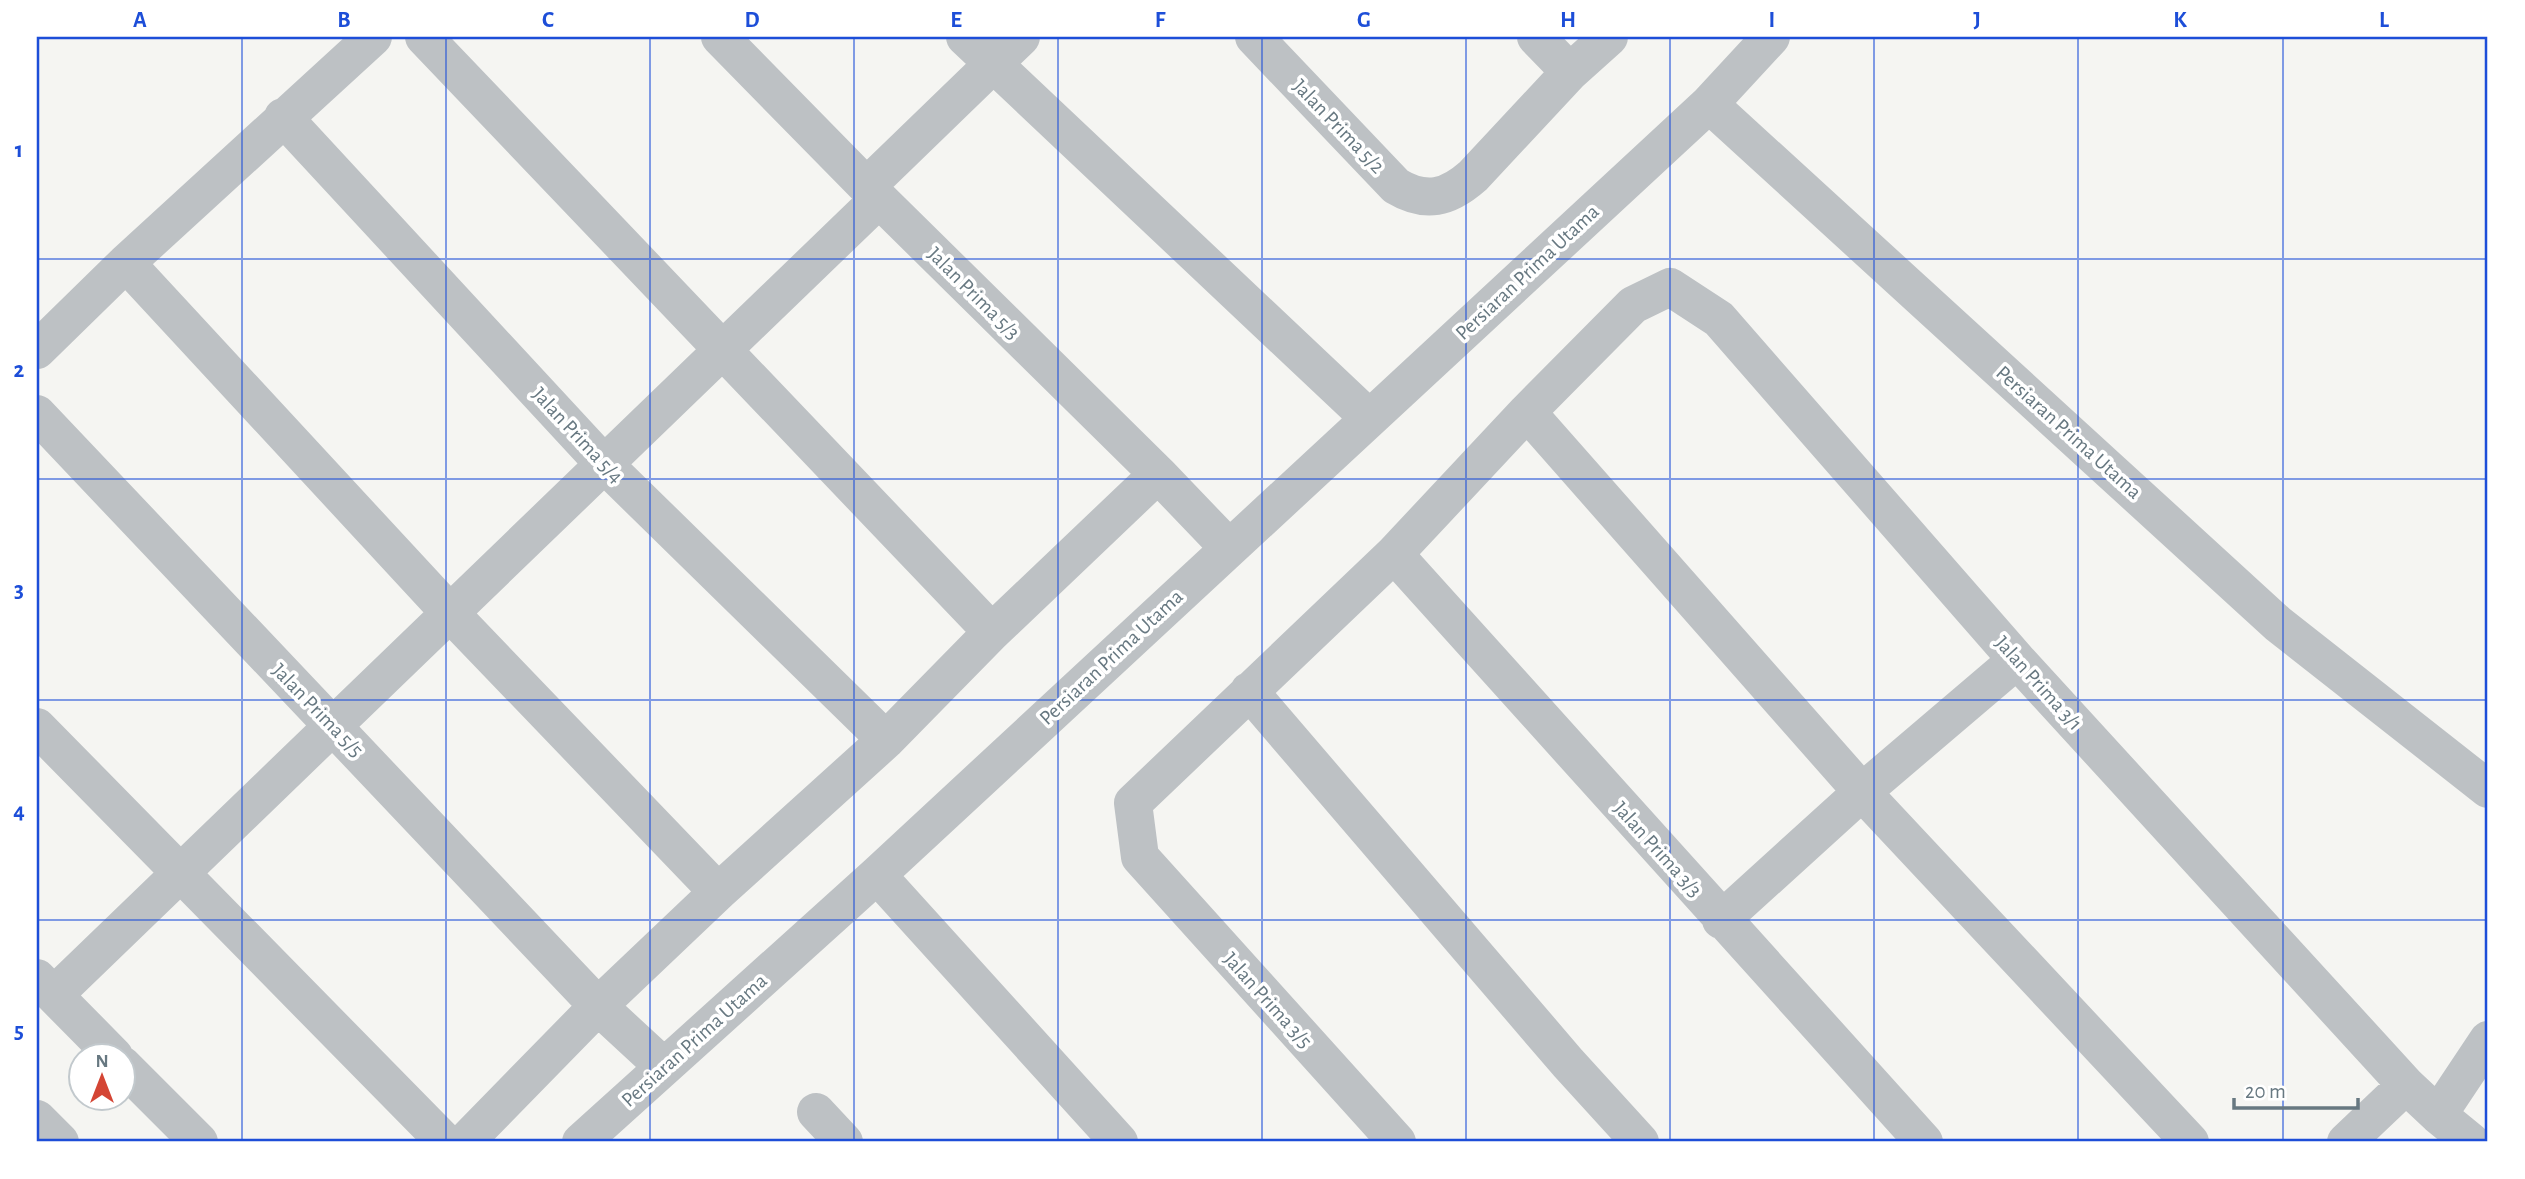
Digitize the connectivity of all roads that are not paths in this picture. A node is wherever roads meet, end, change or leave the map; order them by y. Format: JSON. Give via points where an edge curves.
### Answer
{"nodes":[{"id":1,"x":373,"y":37,"type":"edge"},
{"id":2,"x":424,"y":37,"type":"edge"},
{"id":3,"x":720,"y":37,"type":"edge"},
{"id":4,"x":965,"y":37,"type":"edge"},
{"id":5,"x":1021,"y":37,"type":"edge"},
{"id":6,"x":1254,"y":37,"type":"edge"},
{"id":7,"x":1536,"y":37,"type":"edge"},
{"id":8,"x":1609,"y":37,"type":"edge"},
{"id":9,"x":1771,"y":37,"type":"edge"},
{"id":10,"x":992,"y":65,"type":"junction"},
{"id":11,"x":1570,"y":72,"type":"junction"},
{"id":12,"x":1709,"y":104,"type":"junction"},
{"id":13,"x":283,"y":117,"type":"junction"},
{"id":14,"x":873,"y":193,"type":"junction"},
{"id":15,"x":126,"y":263,"type":"junction"},
{"id":16,"x":722,"y":349,"type":"junction"},
{"id":17,"x":37,"y":350,"type":"edge"},
{"id":18,"x":1527,"y":412,"type":"junction"},
{"id":19,"x":37,"y":414,"type":"edge"},
{"id":20,"x":1369,"y":418,"type":"junction"},
{"id":21,"x":604,"y":464,"type":"junction"},
{"id":22,"x":1158,"y":474,"type":"junction"},
{"id":23,"x":1229,"y":548,"type":"junction"},
{"id":24,"x":1394,"y":554,"type":"junction"},
{"id":25,"x":450,"y":613,"type":"junction"},
{"id":26,"x":992,"y":632,"type":"junction"},
{"id":27,"x":2017,"y":660,"type":"junction"},
{"id":28,"x":1249,"y":691,"type":"junction"},
{"id":29,"x":333,"y":726,"type":"junction"},
{"id":30,"x":37,"y":727,"type":"edge"},
{"id":31,"x":886,"y":740,"type":"junction"},
{"id":32,"x":2488,"y":789,"type":"edge"},
{"id":33,"x":1862,"y":792,"type":"junction"},
{"id":34,"x":179,"y":874,"type":"junction"},
{"id":35,"x":877,"y":875,"type":"junction"},
{"id":36,"x":718,"y":892,"type":"junction"},
{"id":37,"x":1721,"y":920,"type":"junction"},
{"id":38,"x":45,"y":986,"type":"edge"},
{"id":39,"x":598,"y":1006,"type":"junction"},
{"id":40,"x":2488,"y":1040,"type":"edge"},
{"id":41,"x":100,"y":1042,"type":"edge"},
{"id":42,"x":664,"y":1067,"type":"junction"},
{"id":43,"x":136,"y":1079,"type":"edge"},
{"id":44,"x":2406,"y":1085,"type":"junction"},
{"id":45,"x":816,"y":1112,"type":"dead end"},
{"id":46,"x":2438,"y":1115,"type":"junction"},
{"id":47,"x":37,"y":1119,"type":"edge"},
{"id":48,"x":60,"y":1142,"type":"edge"},
{"id":49,"x":199,"y":1142,"type":"edge"},
{"id":50,"x":444,"y":1142,"type":"edge"},
{"id":51,"x":464,"y":1142,"type":"edge"},
{"id":52,"x":581,"y":1142,"type":"edge"},
{"id":53,"x":844,"y":1142,"type":"edge"},
{"id":54,"x":1119,"y":1142,"type":"edge"},
{"id":55,"x":1396,"y":1142,"type":"edge"},
{"id":56,"x":1640,"y":1142,"type":"edge"},
{"id":57,"x":1924,"y":1142,"type":"edge"},
{"id":58,"x":2190,"y":1142,"type":"edge"},
{"id":59,"x":2346,"y":1142,"type":"edge"},
{"id":60,"x":2471,"y":1142,"type":"edge"}],
"edges":[{"from":1,"to":13,"type":"street"},
{"from":2,"to":16,"type":"street"},
{"from":3,"to":14,"type":"street","name":"Jalan Prima 5/3"},
{"from":4,"to":10,"type":"street"},
{"from":5,"to":10,"type":"street"},
{"from":6,"to":11,"type":"street","name":"Jalan Prima 5/2","via":[[1396,186],[1412,196],[1434,197],[1474,176]]},
{"from":7,"to":11,"type":"street"},
{"from":8,"to":11,"type":"street"},
{"from":9,"to":12,"type":"street"},
{"from":10,"to":14,"type":"street"},
{"from":10,"to":20,"type":"street"},
{"from":12,"to":20,"type":"street","name":"Persiaran Prima Utama"},
{"from":12,"to":32,"type":"street","name":"Persiaran Prima Utama","via":[[2278,624]]},
{"from":13,"to":15,"type":"street"},
{"from":13,"to":21,"type":"street","name":"Jalan Prima 5/4"},
{"from":14,"to":16,"type":"street"},
{"from":14,"to":22,"type":"street","name":"Jalan Prima 5/3"},
{"from":15,"to":17,"type":"street"},
{"from":15,"to":25,"type":"street"},
{"from":16,"to":21,"type":"street"},
{"from":16,"to":26,"type":"street"},
{"from":18,"to":24,"type":"street"},
{"from":18,"to":27,"type":"street","name":"Jalan Prima 3/1","via":[[1633,306],[1670,287],[1719,319]]},
{"from":18,"to":33,"type":"street"},
{"from":19,"to":29,"type":"street","name":"Jalan Prima 5/5"},
{"from":20,"to":23,"type":"street","name":"Persiaran Prima Utama"},
{"from":21,"to":25,"type":"street"},
{"from":21,"to":31,"type":"street","name":"Jalan Prima 5/4"},
{"from":22,"to":23,"type":"street","name":"Jalan Prima 5/3"},
{"from":22,"to":26,"type":"street"},
{"from":23,"to":35,"type":"street","name":"Persiaran Prima Utama"},
{"from":24,"to":28,"type":"street"},
{"from":24,"to":37,"type":"street","name":"Jalan Prima 3/3"},
{"from":25,"to":29,"type":"street"},
{"from":25,"to":36,"type":"street"},
{"from":26,"to":31,"type":"street"},
{"from":27,"to":33,"type":"street"},
{"from":27,"to":44,"type":"street","name":"Jalan Prima 3/1"},
{"from":28,"to":55,"type":"street","name":"Jalan Prima 3/5","via":[[1133,803],[1140,857]]},
{"from":28,"to":56,"type":"street"},
{"from":29,"to":34,"type":"street"},
{"from":29,"to":39,"type":"street","name":"Jalan Prima 5/5"},
{"from":30,"to":34,"type":"street"},
{"from":31,"to":36,"type":"street"},
{"from":33,"to":37,"type":"street"},
{"from":33,"to":58,"type":"street"},
{"from":34,"to":38,"type":"street"},
{"from":34,"to":50,"type":"street"},
{"from":35,"to":42,"type":"street","name":"Persiaran Prima Utama"},
{"from":35,"to":54,"type":"street"},
{"from":36,"to":39,"type":"street"},
{"from":37,"to":57,"type":"street","name":"Jalan Prima 3/3"},
{"from":38,"to":41,"type":"street"},
{"from":39,"to":42,"type":"street","name":"Jalan Prima 5/5"},
{"from":39,"to":51,"type":"street"},
{"from":40,"to":46,"type":"street"},
{"from":42,"to":52,"type":"street","name":"Persiaran Prima Utama"},
{"from":43,"to":49,"type":"street"},
{"from":44,"to":46,"type":"street","name":"Jalan Prima 3/1"},
{"from":44,"to":59,"type":"street"},
{"from":45,"to":53,"type":"street"},
{"from":46,"to":60,"type":"street","name":"Jalan Prima 3/1"},
{"from":47,"to":48,"type":"street"}]}
